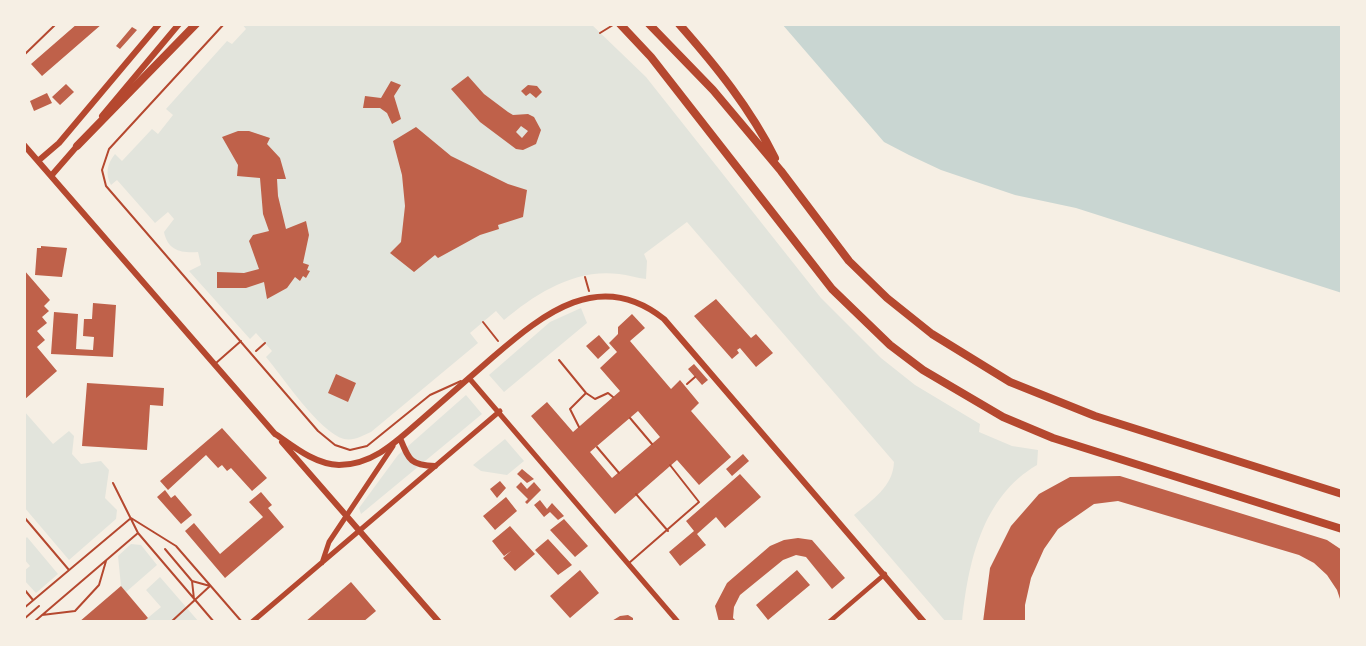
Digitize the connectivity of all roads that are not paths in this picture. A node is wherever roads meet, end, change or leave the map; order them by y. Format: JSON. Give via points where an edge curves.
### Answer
{"nodes":[{"id":1,"x":56,"y":24,"type":"edge"},
{"id":2,"x":179,"y":24,"type":"edge"},
{"id":3,"x":196,"y":24,"type":"edge"},
{"id":4,"x":224,"y":24,"type":"edge"},
{"id":5,"x":620,"y":24,"type":"edge"},
{"id":6,"x":649,"y":24,"type":"edge"},
{"id":7,"x":679,"y":24,"type":"edge"},
{"id":8,"x":157,"y":25,"type":"edge"},
{"id":9,"x":24,"y":56,"type":"edge"},
{"id":10,"x":24,"y":145,"type":"edge"},
{"id":11,"x":77,"y":146,"type":"junction"},
{"id":12,"x":38,"y":160,"type":"junction"},
{"id":13,"x":781,"y":171,"type":"junction"},
{"id":14,"x":51,"y":176,"type":"junction"},
{"id":15,"x":241,"y":341,"type":"junction"},
{"id":16,"x":559,"y":360,"type":"dead end"},
{"id":17,"x":214,"y":364,"type":"junction"},
{"id":18,"x":469,"y":378,"type":"junction"},
{"id":19,"x":586,"y":393,"type":"junction"},
{"id":20,"x":613,"y":398,"type":"dead end"},
{"id":21,"x":500,"y":411,"type":"junction"},
{"id":22,"x":630,"y":418,"type":"dead end"},
{"id":23,"x":579,"y":427,"type":"dead end"},
{"id":24,"x":274,"y":433,"type":"junction"},
{"id":25,"x":400,"y":438,"type":"junction"},
{"id":26,"x":393,"y":444,"type":"junction"},
{"id":27,"x":652,"y":444,"type":"dead end"},
{"id":28,"x":597,"y":447,"type":"dead end"},
{"id":29,"x":670,"y":465,"type":"dead end"},
{"id":30,"x":435,"y":466,"type":"junction"},
{"id":31,"x":618,"y":473,"type":"dead end"},
{"id":32,"x":113,"y":483,"type":"dead end"},
{"id":33,"x":636,"y":494,"type":"dead end"},
{"id":34,"x":1342,"y":494,"type":"edge"},
{"id":35,"x":347,"y":516,"type":"junction"},
{"id":36,"x":24,"y":517,"type":"edge"},
{"id":37,"x":131,"y":518,"type":"junction"},
{"id":38,"x":1342,"y":529,"type":"edge"},
{"id":39,"x":360,"y":531,"type":"junction"},
{"id":40,"x":668,"y":531,"type":"junction"},
{"id":41,"x":138,"y":533,"type":"junction"},
{"id":42,"x":165,"y":549,"type":"dead end"},
{"id":43,"x":106,"y":559,"type":"junction"},
{"id":44,"x":322,"y":563,"type":"junction"},
{"id":45,"x":629,"y":563,"type":"junction"},
{"id":46,"x":69,"y":570,"type":"junction"},
{"id":47,"x":885,"y":574,"type":"junction"},
{"id":48,"x":192,"y":581,"type":"junction"},
{"id":49,"x":210,"y":586,"type":"junction"},
{"id":50,"x":24,"y":589,"type":"edge"},
{"id":51,"x":33,"y":600,"type":"junction"},
{"id":52,"x":194,"y":600,"type":"junction"},
{"id":53,"x":39,"y":606,"type":"dead end"},
{"id":54,"x":24,"y":608,"type":"edge"},
{"id":55,"x":42,"y":615,"type":"junction"},
{"id":56,"x":24,"y":619,"type":"edge"},
{"id":57,"x":34,"y":622,"type":"edge"},
{"id":58,"x":171,"y":622,"type":"edge"},
{"id":59,"x":214,"y":622,"type":"edge"},
{"id":60,"x":242,"y":622,"type":"edge"},
{"id":61,"x":252,"y":622,"type":"edge"},
{"id":62,"x":439,"y":622,"type":"edge"},
{"id":63,"x":678,"y":622,"type":"edge"},
{"id":64,"x":829,"y":622,"type":"edge"},
{"id":65,"x":924,"y":622,"type":"edge"}],
"edges":[{"from":1,"to":9,"type":"lane"},
{"from":2,"to":11,"type":"main road"},
{"from":3,"to":11,"type":"highway"},
{"from":4,"to":15,"type":"lane","via":[[109,149],[102,170],[106,186]]},
{"from":5,"to":38,"type":"highway","via":[[651,57],[832,289],[922,370],[1002,417],[1053,438]]},
{"from":6,"to":13,"type":"highway","via":[[713,90]]},
{"from":7,"to":13,"type":"highway","via":[[758,125]]},
{"from":8,"to":12,"type":"main road","via":[[59,143]]},
{"from":10,"to":12,"type":"main road"},
{"from":11,"to":14,"type":"main road"},
{"from":12,"to":14,"type":"main road"},
{"from":13,"to":34,"type":"highway","via":[[849,261],[887,298],[932,334],[1010,382],[1095,416]]},
{"from":14,"to":17,"type":"main road"},
{"from":15,"to":17,"type":"lane"},
{"from":15,"to":18,"type":"lane","via":[[318,431],[335,445],[350,450],[367,446],[430,395]]},
{"from":16,"to":19,"type":"lane"},
{"from":17,"to":24,"type":"main road"},
{"from":18,"to":21,"type":"street"},
{"from":18,"to":25,"type":"main road"},
{"from":18,"to":47,"type":"main road","via":[[552,310],[590,297],[637,301],[664,318]]},
{"from":19,"to":20,"type":"lane","via":[[595,399],[608,393]]},
{"from":19,"to":23,"type":"lane","via":[[570,409]]},
{"from":21,"to":30,"type":"street"},
{"from":21,"to":45,"type":"street"},
{"from":22,"to":27,"type":"lane"},
{"from":24,"to":26,"type":"main road","via":[[308,456],[338,465],[366,460]]},
{"from":24,"to":35,"type":"main road"},
{"from":25,"to":26,"type":"main road"},
{"from":25,"to":30,"type":"main road","via":[[412,461]]},
{"from":26,"to":35,"type":"street"},
{"from":28,"to":31,"type":"lane"},
{"from":29,"to":40,"type":"lane","via":[[699,502]]},
{"from":30,"to":39,"type":"street"},
{"from":32,"to":37,"type":"lane"},
{"from":33,"to":40,"type":"lane"},
{"from":35,"to":39,"type":"main road"},
{"from":35,"to":44,"type":"street","via":[[329,542]]},
{"from":36,"to":46,"type":"lane"},
{"from":37,"to":41,"type":"lane"},
{"from":37,"to":46,"type":"lane"},
{"from":37,"to":49,"type":"lane","via":[[169,540]]},
{"from":39,"to":44,"type":"street"},
{"from":39,"to":62,"type":"main road"},
{"from":40,"to":45,"type":"lane"},
{"from":41,"to":43,"type":"lane"},
{"from":41,"to":52,"type":"lane"},
{"from":42,"to":48,"type":"lane"},
{"from":43,"to":55,"type":"lane"},
{"from":43,"to":55,"type":"lane","via":[[99,585],[75,611]]},
{"from":44,"to":61,"type":"street"},
{"from":45,"to":63,"type":"street"},
{"from":46,"to":51,"type":"lane"},
{"from":47,"to":64,"type":"street"},
{"from":47,"to":65,"type":"main road"},
{"from":48,"to":49,"type":"lane"},
{"from":48,"to":52,"type":"lane"},
{"from":49,"to":52,"type":"lane"},
{"from":49,"to":60,"type":"lane"},
{"from":50,"to":51,"type":"lane"},
{"from":51,"to":54,"type":"lane"},
{"from":52,"to":58,"type":"lane"},
{"from":52,"to":59,"type":"lane"},
{"from":53,"to":56,"type":"lane"},
{"from":55,"to":57,"type":"lane"}]}
